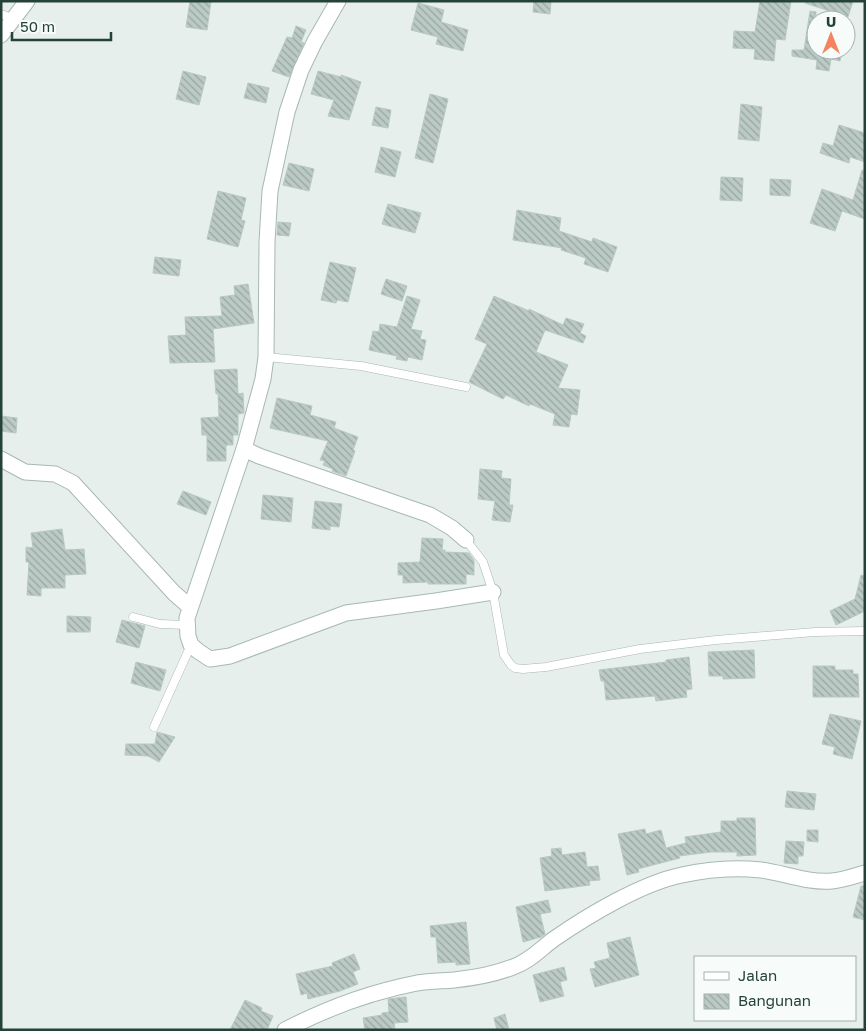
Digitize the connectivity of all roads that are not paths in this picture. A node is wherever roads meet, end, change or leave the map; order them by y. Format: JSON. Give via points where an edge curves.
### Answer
{"nodes":[{"id":1,"x":28,"y":1,"type":"edge"},
{"id":2,"x":338,"y":1,"type":"edge"},
{"id":3,"x":8,"y":16,"type":"edge"},
{"id":4,"x":1,"y":35,"type":"edge"},
{"id":5,"x":266,"y":357,"type":"junction"},
{"id":6,"x":466,"y":387,"type":"dead end"},
{"id":7,"x":244,"y":449,"type":"junction"},
{"id":8,"x":1,"y":459,"type":"edge"},
{"id":9,"x":466,"y":540,"type":"joint"},
{"id":10,"x":492,"y":592,"type":"junction"},
{"id":11,"x":190,"y":608,"type":"junction"},
{"id":12,"x":133,"y":617,"type":"dead end"},
{"id":13,"x":187,"y":625,"type":"junction"},
{"id":14,"x":865,"y":631,"type":"edge"},
{"id":15,"x":191,"y":645,"type":"junction"},
{"id":16,"x":154,"y":727,"type":"dead end"},
{"id":17,"x":865,"y":873,"type":"edge"},
{"id":18,"x":285,"y":1030,"type":"edge"}],
"edges":[{"from":1,"to":3,"type":"street"},
{"from":2,"to":5,"type":"street","via":[[301,70],[287,112],[270,191]]},
{"from":3,"to":4,"type":"street"},
{"from":5,"to":6,"type":"lane","via":[[361,366]]},
{"from":5,"to":7,"type":"street"},
{"from":7,"to":9,"type":"street","via":[[430,515]]},
{"from":7,"to":11,"type":"street"},
{"from":8,"to":11,"type":"street","via":[[25,472],[54,474],[73,482]]},
{"from":9,"to":10,"type":"lane","via":[[483,562]]},
{"from":10,"to":14,"type":"lane","via":[[504,655],[511,666],[523,669],[716,640]]},
{"from":10,"to":15,"type":"street","via":[[346,613],[216,659],[205,657]]},
{"from":11,"to":13,"type":"street"},
{"from":12,"to":13,"type":"lane","via":[[160,624]]},
{"from":13,"to":15,"type":"street"},
{"from":15,"to":16,"type":"lane"},
{"from":17,"to":18,"type":"street","via":[[831,881],[738,869],[679,875],[619,900],[514,967],[480,976],[418,983],[374,993]]}]}
